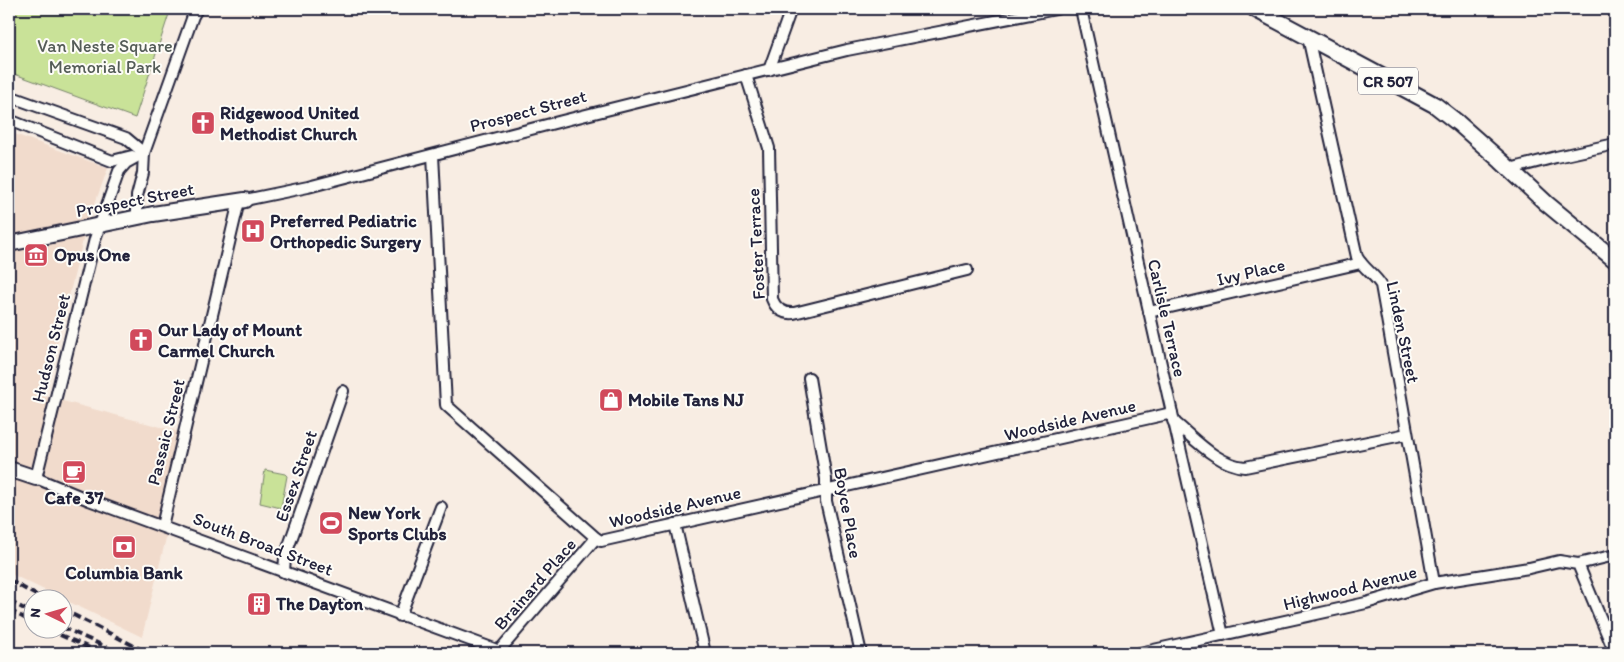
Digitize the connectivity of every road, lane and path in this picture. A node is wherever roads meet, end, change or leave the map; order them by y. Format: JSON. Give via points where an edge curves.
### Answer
{"nodes":[{"id":1,"x":197,"y":9,"type":"edge"},
{"id":2,"x":791,"y":9,"type":"edge"},
{"id":3,"x":1056,"y":9,"type":"edge"},
{"id":4,"x":1081,"y":9,"type":"edge"},
{"id":5,"x":1255,"y":9,"type":"edge"},
{"id":6,"x":1308,"y":38,"type":"junction"},
{"id":7,"x":769,"y":70,"type":"junction"},
{"id":8,"x":746,"y":76,"type":"junction"},
{"id":9,"x":9,"y":96,"type":"edge"},
{"id":10,"x":9,"y":120,"type":"edge"},
{"id":11,"x":1615,"y":144,"type":"edge"},
{"id":12,"x":144,"y":153,"type":"junction"},
{"id":13,"x":433,"y":155,"type":"junction"},
{"id":14,"x":1510,"y":170,"type":"junction"},
{"id":15,"x":242,"y":200,"type":"junction"},
{"id":16,"x":137,"y":217,"type":"junction"},
{"id":17,"x":100,"y":225,"type":"junction"},
{"id":18,"x":9,"y":244,"type":"edge"},
{"id":19,"x":1615,"y":260,"type":"edge"},
{"id":20,"x":1361,"y":263,"type":"junction"},
{"id":21,"x":967,"y":270,"type":"dead end"},
{"id":22,"x":1149,"y":312,"type":"junction"},
{"id":23,"x":809,"y":378,"type":"dead end"},
{"id":24,"x":343,"y":391,"type":"dead end"},
{"id":25,"x":1172,"y":417,"type":"junction"},
{"id":26,"x":1406,"y":434,"type":"junction"},
{"id":27,"x":9,"y":469,"type":"edge"},
{"id":28,"x":36,"y":478,"type":"junction"},
{"id":29,"x":825,"y":490,"type":"junction"},
{"id":30,"x":441,"y":507,"type":"dead end"},
{"id":31,"x":674,"y":524,"type":"junction"},
{"id":32,"x":162,"y":526,"type":"junction"},
{"id":33,"x":596,"y":538,"type":"junction"},
{"id":34,"x":1615,"y":555,"type":"edge"},
{"id":35,"x":1573,"y":563,"type":"junction"},
{"id":36,"x":284,"y":572,"type":"junction"},
{"id":37,"x":1434,"y":583,"type":"junction"},
{"id":38,"x":400,"y":616,"type":"junction"},
{"id":39,"x":1224,"y":635,"type":"junction"},
{"id":40,"x":1165,"y":650,"type":"edge"},
{"id":41,"x":502,"y":652,"type":"edge"},
{"id":42,"x":1615,"y":652,"type":"edge"},
{"id":43,"x":705,"y":653,"type":"edge"},
{"id":44,"x":861,"y":653,"type":"edge"},
{"id":45,"x":1140,"y":653,"type":"edge"}],
"edges":[{"from":1,"to":12,"type":"street"},
{"from":2,"to":7,"type":"street"},
{"from":3,"to":7,"type":"street","name":"Prospect Street","via":[[846,50]]},
{"from":4,"to":22,"type":"street","name":"Carlisle Terrace"},
{"from":5,"to":6,"type":"main road","number":"CR 507"},
{"from":6,"to":14,"type":"main road","number":"CR 507","via":[[1435,105]]},
{"from":6,"to":20,"type":"street","name":"Linden Street","via":[[1357,257]]},
{"from":7,"to":8,"type":"street","name":"Prospect Street"},
{"from":8,"to":13,"type":"street","name":"Prospect Street"},
{"from":8,"to":21,"type":"street","name":"Foster Terrace","via":[[769,148],[772,299],[781,312],[794,313]]},
{"from":9,"to":12,"type":"street","via":[[126,138]]},
{"from":10,"to":12,"type":"street","via":[[112,161]]},
{"from":11,"to":14,"type":"street"},
{"from":12,"to":16,"type":"street"},
{"from":12,"to":17,"type":"street","name":"Hudson Street","via":[[119,171]]},
{"from":13,"to":15,"type":"street","name":"Prospect Street"},
{"from":13,"to":33,"type":"street","name":"Woodside Avenue","via":[[446,405]]},
{"from":14,"to":19,"type":"main road","number":"CR 507"},
{"from":15,"to":16,"type":"street","name":"Prospect Street"},
{"from":15,"to":32,"type":"street","name":"Passaic Street"},
{"from":16,"to":17,"type":"street","name":"Prospect Street"},
{"from":17,"to":18,"type":"street","name":"Prospect Street"},
{"from":17,"to":28,"type":"street","name":"Hudson Street"},
{"from":20,"to":22,"type":"street","name":"Ivy Place"},
{"from":20,"to":26,"type":"street","name":"Linden Street","via":[[1381,285]]},
{"from":22,"to":25,"type":"street","name":"Carlisle Terrace"},
{"from":23,"to":29,"type":"street","name":"Boyce Place","via":[[826,479]]},
{"from":24,"to":36,"type":"street","name":"Essex Street","via":[[285,557]]},
{"from":25,"to":26,"type":"street","via":[[1226,463],[1245,467]]},
{"from":25,"to":29,"type":"street","name":"Woodside Avenue"},
{"from":25,"to":39,"type":"street","name":"Carlisle Terrace"},
{"from":26,"to":37,"type":"street","name":"Linden Street"},
{"from":27,"to":28,"type":"street","name":"South Broad Street"},
{"from":28,"to":32,"type":"street","name":"South Broad Street"},
{"from":29,"to":31,"type":"street","name":"Woodside Avenue"},
{"from":29,"to":44,"type":"street","name":"Boyce Place"},
{"from":30,"to":38,"type":"street"},
{"from":31,"to":33,"type":"street","name":"Woodside Avenue","via":[[601,541]]},
{"from":31,"to":43,"type":"street"},
{"from":32,"to":36,"type":"street","name":"South Broad Street"},
{"from":33,"to":41,"type":"street","name":"Brainard Place"},
{"from":34,"to":35,"type":"street","name":"Highwood Avenue"},
{"from":35,"to":37,"type":"street","name":"Highwood Avenue","via":[[1559,561]]},
{"from":35,"to":42,"type":"street"},
{"from":36,"to":38,"type":"street","name":"South Broad Street"},
{"from":37,"to":39,"type":"street","name":"Highwood Avenue","via":[[1366,603]]},
{"from":38,"to":41,"type":"street","name":"South Broad Street"},
{"from":39,"to":40,"type":"street","name":"Highwood Avenue"},
{"from":40,"to":45,"type":"street","name":"Highwood Avenue"}]}
